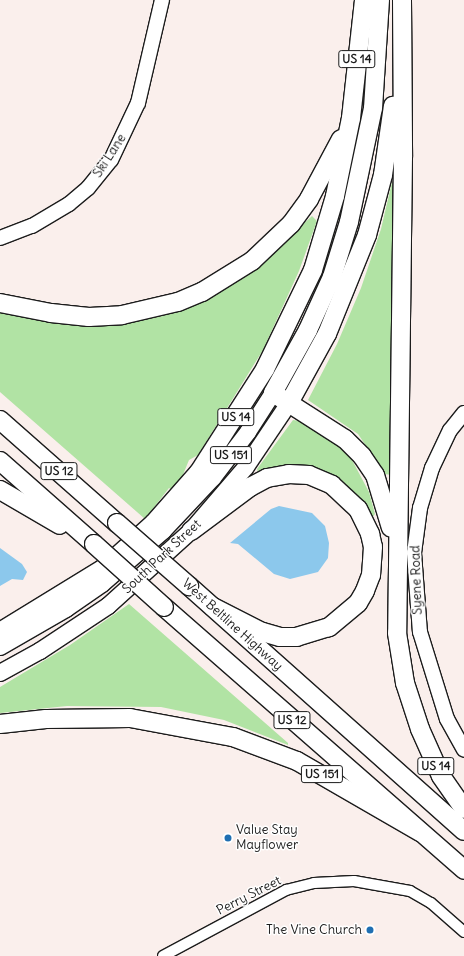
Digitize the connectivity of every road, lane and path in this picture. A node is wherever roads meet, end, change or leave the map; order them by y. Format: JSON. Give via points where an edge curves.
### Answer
{"nodes":[{"id":1,"x":162,"y":0,"type":"edge"},
{"id":2,"x":364,"y":0,"type":"edge"},
{"id":3,"x":380,"y":0,"type":"edge"},
{"id":4,"x":401,"y":0,"type":"edge"},
{"id":5,"x":351,"y":118,"type":"junction"},
{"id":6,"x":0,"y":238,"type":"edge"},
{"id":7,"x":0,"y":303,"type":"edge"},
{"id":8,"x":273,"y":393,"type":"junction"},
{"id":9,"x":289,"y":403,"type":"junction"},
{"id":10,"x":464,"y":413,"type":"edge"},
{"id":11,"x":0,"y":420,"type":"edge"},
{"id":12,"x":0,"y":461,"type":"edge"},
{"id":13,"x":0,"y":490,"type":"edge"},
{"id":14,"x":191,"y":531,"type":"junction"},
{"id":15,"x":94,"y":544,"type":"junction"},
{"id":16,"x":397,"y":560,"type":"junction"},
{"id":17,"x":213,"y":607,"type":"junction"},
{"id":18,"x":0,"y":632,"type":"edge"},
{"id":19,"x":0,"y":647,"type":"edge"},
{"id":20,"x":0,"y":673,"type":"edge"},
{"id":21,"x":0,"y":724,"type":"edge"},
{"id":22,"x":185,"y":727,"type":"junction"},
{"id":23,"x":0,"y":734,"type":"edge"},
{"id":24,"x":464,"y":750,"type":"edge"},
{"id":25,"x":464,"y":809,"type":"edge"},
{"id":26,"x":464,"y":830,"type":"edge"},
{"id":27,"x":420,"y":832,"type":"junction"},
{"id":28,"x":464,"y":870,"type":"edge"},
{"id":29,"x":464,"y":932,"type":"edge"},
{"id":30,"x":163,"y":956,"type":"edge"}],
"edges":[{"from":1,"to":6,"type":"street","name":"Ski Lane","via":[[138,103],[111,160],[88,188],[69,204],[32,226]]},
{"from":2,"to":5,"type":"highway","number":"US 14"},
{"from":3,"to":8,"type":"highway","number":"US 14","via":[[373,108],[349,222],[332,276]]},
{"from":4,"to":9,"type":"highway","number":"US 14","via":[[391,124],[383,175],[367,235],[349,286],[327,334]]},
{"from":4,"to":16,"type":"highway","via":[[403,157]]},
{"from":5,"to":7,"type":"highway","via":[[330,164],[291,224],[252,261],[202,292],[178,302],[122,315],[89,317]]},
{"from":5,"to":18,"type":"highway","number":"US 14","via":[[336,196],[310,277],[265,369],[199,472],[154,523],[104,568]]},
{"from":8,"to":9,"type":"highway"},
{"from":8,"to":19,"type":"main road","name":"South Park Street","number":"US 151","via":[[248,432],[213,478],[162,531],[96,588],[66,609]]},
{"from":9,"to":14,"type":"main road","name":"South Park Street","number":"US 14","via":[[246,468]]},
{"from":9,"to":16,"type":"highway","via":[[344,439],[362,456],[375,475]]},
{"from":10,"to":24,"type":"street","name":"Syene Road","via":[[450,430],[432,468],[420,508],[414,553],[420,632],[447,719]]},
{"from":11,"to":17,"type":"highway","name":"West Beltline Highway","number":"US 12","bridge":true},
{"from":12,"to":15,"type":"highway","number":"US 12"},
{"from":13,"to":15,"type":"highway"},
{"from":14,"to":17,"type":"highway","via":[[250,487],[267,478],[289,474],[309,475],[332,486],[358,509],[370,534],[373,547],[371,575],[365,592],[352,608],[328,627],[297,637],[280,637],[262,632]]},
{"from":14,"to":20,"type":"main road","name":"South Park Street","number":"US 14","via":[[108,606],[47,647]]},
{"from":15,"to":27,"type":"highway","number":"US 12","bridge":true},
{"from":16,"to":25,"type":"highway","number":"US 14","via":[[397,633],[405,683],[418,724],[434,761]]},
{"from":17,"to":26,"type":"highway","name":"West Beltline Highway","number":"US 12"},
{"from":21,"to":22,"type":"highway","number":"US 151","via":[[80,718],[130,718]]},
{"from":22,"to":23,"type":"highway","via":[[61,728]]},
{"from":22,"to":27,"type":"highway","number":"US 151","via":[[233,737],[283,754]]},
{"from":27,"to":28,"type":"highway","number":"US 12"},
{"from":29,"to":30,"type":"street","name":"Perry Street","via":[[432,903],[410,891],[354,881],[314,883],[286,890]]}]}
